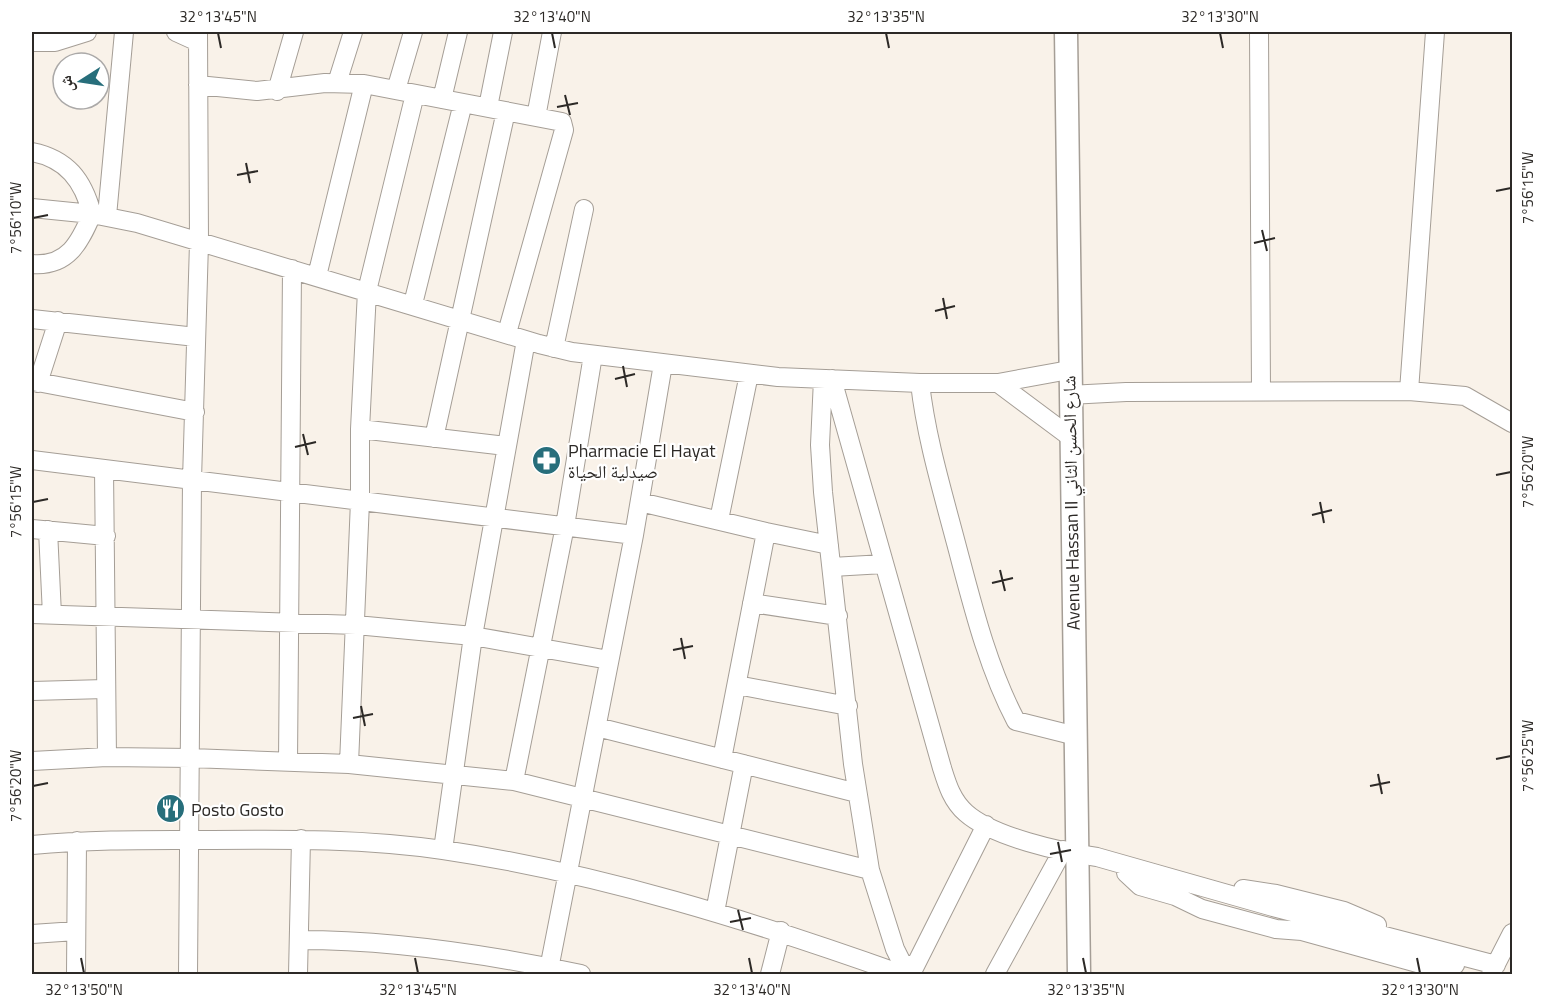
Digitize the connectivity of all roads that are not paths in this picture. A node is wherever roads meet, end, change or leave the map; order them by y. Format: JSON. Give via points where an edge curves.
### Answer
{"nodes":[{"id":1,"x":87,"y":32,"type":"edge"},
{"id":2,"x":124,"y":32,"type":"edge"},
{"id":3,"x":176,"y":32,"type":"edge"},
{"id":4,"x":294,"y":32,"type":"edge"},
{"id":5,"x":353,"y":32,"type":"edge"},
{"id":6,"x":413,"y":32,"type":"edge"},
{"id":7,"x":458,"y":32,"type":"edge"},
{"id":8,"x":503,"y":32,"type":"edge"},
{"id":9,"x":552,"y":32,"type":"edge"},
{"id":10,"x":1066,"y":32,"type":"edge"},
{"id":11,"x":1259,"y":32,"type":"edge"},
{"id":12,"x":1435,"y":32,"type":"edge"},
{"id":13,"x":198,"y":37,"type":"edge"},
{"id":14,"x":32,"y":42,"type":"edge"},
{"id":15,"x":337,"y":83,"type":"junction"},
{"id":16,"x":364,"y":84,"type":"junction"},
{"id":17,"x":198,"y":85,"type":"junction"},
{"id":18,"x":277,"y":90,"type":"junction"},
{"id":19,"x":396,"y":90,"type":"junction"},
{"id":20,"x":415,"y":94,"type":"junction"},
{"id":21,"x":442,"y":99,"type":"junction"},
{"id":22,"x":463,"y":103,"type":"junction"},
{"id":23,"x":488,"y":108,"type":"junction"},
{"id":24,"x":506,"y":111,"type":"junction"},
{"id":25,"x":536,"y":117,"type":"junction"},
{"id":26,"x":32,"y":152,"type":"edge"},
{"id":27,"x":32,"y":208,"type":"edge"},
{"id":28,"x":584,"y":209,"type":"dead end"},
{"id":29,"x":99,"y":215,"type":"junction"},
{"id":30,"x":199,"y":243,"type":"junction"},
{"id":31,"x":32,"y":264,"type":"edge"},
{"id":32,"x":292,"y":269,"type":"junction"},
{"id":33,"x":317,"y":276,"type":"junction"},
{"id":34,"x":367,"y":291,"type":"junction"},
{"id":35,"x":413,"y":304,"type":"junction"},
{"id":36,"x":32,"y":319,"type":"edge"},
{"id":37,"x":460,"y":319,"type":"junction"},
{"id":38,"x":58,"y":321,"type":"junction"},
{"id":39,"x":507,"y":333,"type":"junction"},
{"id":40,"x":196,"y":337,"type":"junction"},
{"id":41,"x":526,"y":340,"type":"junction"},
{"id":42,"x":554,"y":348,"type":"junction"},
{"id":43,"x":593,"y":355,"type":"junction"},
{"id":44,"x":663,"y":364,"type":"junction"},
{"id":45,"x":1069,"y":370,"type":"junction"},
{"id":46,"x":749,"y":374,"type":"junction"},
{"id":47,"x":827,"y":379,"type":"junction"},
{"id":48,"x":35,"y":382,"type":"edge"},
{"id":49,"x":998,"y":382,"type":"junction"},
{"id":50,"x":920,"y":383,"type":"junction"},
{"id":51,"x":1261,"y":391,"type":"junction"},
{"id":52,"x":1409,"y":392,"type":"junction"},
{"id":53,"x":1069,"y":396,"type":"junction"},
{"id":54,"x":195,"y":412,"type":"junction"},
{"id":55,"x":1512,"y":423,"type":"edge"},
{"id":56,"x":360,"y":429,"type":"junction"},
{"id":57,"x":1070,"y":436,"type":"junction"},
{"id":58,"x":434,"y":438,"type":"junction"},
{"id":59,"x":506,"y":446,"type":"junction"},
{"id":60,"x":32,"y":460,"type":"edge"},
{"id":61,"x":104,"y":469,"type":"junction"},
{"id":62,"x":192,"y":480,"type":"junction"},
{"id":63,"x":290,"y":492,"type":"junction"},
{"id":64,"x":360,"y":501,"type":"junction"},
{"id":65,"x":640,"y":502,"type":"junction"},
{"id":66,"x":496,"y":517,"type":"junction"},
{"id":67,"x":719,"y":520,"type":"junction"},
{"id":68,"x":565,"y":526,"type":"junction"},
{"id":69,"x":40,"y":530,"type":"edge"},
{"id":70,"x":766,"y":532,"type":"junction"},
{"id":71,"x":634,"y":535,"type":"junction"},
{"id":72,"x":106,"y":536,"type":"junction"},
{"id":73,"x":829,"y":545,"type":"junction"},
{"id":74,"x":884,"y":564,"type":"junction"},
{"id":75,"x":832,"y":567,"type":"junction"},
{"id":76,"x":752,"y":603,"type":"junction"},
{"id":77,"x":32,"y":614,"type":"edge"},
{"id":78,"x":52,"y":615,"type":"junction"},
{"id":79,"x":838,"y":616,"type":"junction"},
{"id":80,"x":106,"y":617,"type":"junction"},
{"id":81,"x":191,"y":620,"type":"junction"},
{"id":82,"x":290,"y":622,"type":"junction"},
{"id":83,"x":356,"y":625,"type":"junction"},
{"id":84,"x":473,"y":636,"type":"junction"},
{"id":85,"x":542,"y":646,"type":"junction"},
{"id":86,"x":609,"y":660,"type":"junction"},
{"id":87,"x":737,"y":685,"type":"junction"},
{"id":88,"x":105,"y":688,"type":"junction"},
{"id":89,"x":32,"y":691,"type":"edge"},
{"id":90,"x":848,"y":706,"type":"junction"},
{"id":91,"x":597,"y":727,"type":"junction"},
{"id":92,"x":1077,"y":736,"type":"junction"},
{"id":93,"x":107,"y":757,"type":"junction"},
{"id":94,"x":191,"y":758,"type":"junction"},
{"id":95,"x":722,"y":759,"type":"junction"},
{"id":96,"x":32,"y":761,"type":"edge"},
{"id":97,"x":288,"y":762,"type":"junction"},
{"id":98,"x":349,"y":764,"type":"junction"},
{"id":99,"x":744,"y":764,"type":"junction"},
{"id":100,"x":453,"y":774,"type":"junction"},
{"id":101,"x":514,"y":781,"type":"junction"},
{"id":102,"x":857,"y":793,"type":"junction"},
{"id":103,"x":583,"y":796,"type":"junction"},
{"id":104,"x":986,"y":825,"type":"junction"},
{"id":105,"x":730,"y":834,"type":"junction"},
{"id":106,"x":300,"y":839,"type":"junction"},
{"id":107,"x":189,"y":840,"type":"junction"},
{"id":108,"x":77,"y":841,"type":"junction"},
{"id":109,"x":32,"y":845,"type":"edge"},
{"id":110,"x":443,"y":850,"type":"junction"},
{"id":111,"x":1070,"y":852,"type":"junction"},
{"id":112,"x":870,"y":870,"type":"junction"},
{"id":113,"x":567,"y":874,"type":"junction"},
{"id":114,"x":715,"y":912,"type":"junction"},
{"id":115,"x":76,"y":931,"type":"junction"},
{"id":116,"x":781,"y":931,"type":"junction"},
{"id":117,"x":1512,"y":933,"type":"edge"},
{"id":118,"x":32,"y":934,"type":"edge"},
{"id":119,"x":299,"y":940,"type":"junction"},
{"id":120,"x":1454,"y":959,"type":"junction"},
{"id":121,"x":549,"y":971,"type":"edge"},
{"id":122,"x":1492,"y":971,"type":"edge"},
{"id":123,"x":908,"y":973,"type":"edge"},
{"id":124,"x":76,"y":975,"type":"edge"},
{"id":125,"x":188,"y":975,"type":"edge"},
{"id":126,"x":298,"y":975,"type":"edge"},
{"id":127,"x":581,"y":975,"type":"edge"},
{"id":128,"x":770,"y":975,"type":"edge"},
{"id":129,"x":995,"y":975,"type":"edge"},
{"id":130,"x":1079,"y":975,"type":"edge"}],
"edges":[{"from":1,"to":14,"type":"street","via":[[55,42]]},
{"from":2,"to":29,"type":"street"},
{"from":3,"to":13,"type":"street"},
{"from":4,"to":18,"type":"street"},
{"from":5,"to":15,"type":"street"},
{"from":6,"to":19,"type":"street"},
{"from":7,"to":21,"type":"street"},
{"from":8,"to":23,"type":"street"},
{"from":9,"to":25,"type":"street"},
{"from":10,"to":45,"type":"main road","name":"Avenue Hassan II شارع الحسن الثاني"},
{"from":11,"to":51,"type":"street"},
{"from":12,"to":52,"type":"street"},
{"from":13,"to":17,"type":"street"},
{"from":15,"to":16,"type":"street"},
{"from":15,"to":18,"type":"street"},
{"from":16,"to":19,"type":"street"},
{"from":16,"to":33,"type":"street"},
{"from":17,"to":18,"type":"street"},
{"from":17,"to":30,"type":"street"},
{"from":19,"to":20,"type":"street"},
{"from":20,"to":21,"type":"street"},
{"from":20,"to":34,"type":"street"},
{"from":21,"to":22,"type":"street"},
{"from":22,"to":23,"type":"street"},
{"from":22,"to":35,"type":"street"},
{"from":23,"to":24,"type":"street"},
{"from":24,"to":25,"type":"street"},
{"from":24,"to":37,"type":"street"},
{"from":25,"to":39,"type":"street","via":[[562,122],[564,130]]},
{"from":26,"to":29,"type":"street","via":[[62,162],[79,179]]},
{"from":27,"to":29,"type":"street"},
{"from":28,"to":42,"type":"street"},
{"from":29,"to":30,"type":"street"},
{"from":29,"to":31,"type":"street","via":[[79,244],[61,259]]},
{"from":30,"to":32,"type":"street"},
{"from":30,"to":40,"type":"street"},
{"from":32,"to":33,"type":"street"},
{"from":32,"to":63,"type":"street"},
{"from":33,"to":34,"type":"street"},
{"from":34,"to":35,"type":"street"},
{"from":34,"to":56,"type":"street"},
{"from":35,"to":37,"type":"street"},
{"from":36,"to":38,"type":"street"},
{"from":37,"to":39,"type":"street"},
{"from":37,"to":58,"type":"street"},
{"from":38,"to":40,"type":"street"},
{"from":38,"to":48,"type":"street"},
{"from":39,"to":41,"type":"street"},
{"from":40,"to":54,"type":"street"},
{"from":41,"to":42,"type":"street"},
{"from":41,"to":59,"type":"street"},
{"from":42,"to":43,"type":"street"},
{"from":43,"to":44,"type":"street"},
{"from":43,"to":68,"type":"street"},
{"from":44,"to":46,"type":"street"},
{"from":44,"to":65,"type":"street"},
{"from":45,"to":49,"type":"street"},
{"from":45,"to":53,"type":"main road","name":"Avenue Hassan II شارع الحسن الثاني"},
{"from":46,"to":47,"type":"street"},
{"from":46,"to":67,"type":"street"},
{"from":47,"to":50,"type":"street"},
{"from":47,"to":73,"type":"street","via":[[820,445]]},
{"from":47,"to":74,"type":"street"},
{"from":48,"to":54,"type":"street"},
{"from":49,"to":50,"type":"street"},
{"from":49,"to":57,"type":"street"},
{"from":50,"to":92,"type":"street","via":[[934,461],[1003,697],[1016,721]]},
{"from":51,"to":52,"type":"street"},
{"from":51,"to":53,"type":"street"},
{"from":52,"to":55,"type":"street","via":[[1465,396]]},
{"from":53,"to":57,"type":"main road","name":"Avenue Hassan II شارع الحسن الثاني"},
{"from":54,"to":62,"type":"street"},
{"from":56,"to":58,"type":"street"},
{"from":56,"to":64,"type":"street"},
{"from":57,"to":92,"type":"main road","name":"Avenue Hassan II شارع الحسن الثاني"},
{"from":58,"to":59,"type":"street"},
{"from":59,"to":66,"type":"street"},
{"from":60,"to":61,"type":"street"},
{"from":61,"to":62,"type":"street"},
{"from":61,"to":72,"type":"street"},
{"from":62,"to":63,"type":"street"},
{"from":62,"to":81,"type":"street"},
{"from":63,"to":64,"type":"street"},
{"from":63,"to":82,"type":"street"},
{"from":64,"to":66,"type":"street"},
{"from":64,"to":83,"type":"street"},
{"from":65,"to":67,"type":"street"},
{"from":65,"to":71,"type":"street"},
{"from":66,"to":68,"type":"street"},
{"from":66,"to":84,"type":"street"},
{"from":67,"to":70,"type":"street"},
{"from":68,"to":71,"type":"street"},
{"from":68,"to":85,"type":"street"},
{"from":69,"to":72,"type":"street"},
{"from":69,"to":78,"type":"street"},
{"from":70,"to":73,"type":"street"},
{"from":70,"to":76,"type":"street"},
{"from":71,"to":86,"type":"street"},
{"from":72,"to":80,"type":"street"},
{"from":73,"to":75,"type":"street"},
{"from":74,"to":75,"type":"street"},
{"from":74,"to":104,"type":"street","via":[[951,794],[966,813]]},
{"from":75,"to":79,"type":"street"},
{"from":76,"to":79,"type":"street"},
{"from":76,"to":87,"type":"street"},
{"from":77,"to":78,"type":"street"},
{"from":78,"to":80,"type":"street"},
{"from":79,"to":90,"type":"street"},
{"from":80,"to":81,"type":"street"},
{"from":80,"to":88,"type":"street"},
{"from":81,"to":82,"type":"street"},
{"from":81,"to":94,"type":"street"},
{"from":82,"to":83,"type":"street"},
{"from":82,"to":97,"type":"street"},
{"from":83,"to":84,"type":"street"},
{"from":83,"to":98,"type":"street"},
{"from":84,"to":85,"type":"street"},
{"from":84,"to":100,"type":"street"},
{"from":85,"to":86,"type":"street"},
{"from":85,"to":101,"type":"street"},
{"from":86,"to":91,"type":"street"},
{"from":87,"to":90,"type":"street"},
{"from":87,"to":95,"type":"street"},
{"from":88,"to":89,"type":"street"},
{"from":88,"to":93,"type":"street"},
{"from":90,"to":102,"type":"street"},
{"from":91,"to":95,"type":"street"},
{"from":91,"to":103,"type":"street"},
{"from":92,"to":111,"type":"main road","name":"Avenue Hassan II شارع الحسن الثاني"},
{"from":93,"to":94,"type":"street"},
{"from":93,"to":96,"type":"street"},
{"from":94,"to":97,"type":"street"},
{"from":94,"to":107,"type":"street"},
{"from":95,"to":99,"type":"street"},
{"from":97,"to":98,"type":"street"},
{"from":98,"to":100,"type":"street"},
{"from":99,"to":102,"type":"street"},
{"from":99,"to":105,"type":"street"},
{"from":100,"to":101,"type":"street"},
{"from":100,"to":110,"type":"street"},
{"from":101,"to":103,"type":"street"},
{"from":102,"to":112,"type":"street"},
{"from":103,"to":105,"type":"street"},
{"from":103,"to":113,"type":"street"},
{"from":104,"to":111,"type":"street"},
{"from":104,"to":123,"type":"street"},
{"from":105,"to":112,"type":"street"},
{"from":105,"to":114,"type":"street"},
{"from":106,"to":107,"type":"street"},
{"from":106,"to":110,"type":"street"},
{"from":106,"to":119,"type":"street"},
{"from":107,"to":108,"type":"street"},
{"from":107,"to":125,"type":"street"},
{"from":108,"to":109,"type":"street"},
{"from":108,"to":115,"type":"street"},
{"from":110,"to":113,"type":"street"},
{"from":111,"to":120,"type":"street"},
{"from":111,"to":120,"type":"street","via":[[1096,866]]},
{"from":111,"to":129,"type":"street"},
{"from":111,"to":130,"type":"main road","name":"Avenue Hassan II شارع الحسن الثاني"},
{"from":112,"to":123,"type":"street","via":[[895,950]]},
{"from":113,"to":114,"type":"street"},
{"from":113,"to":121,"type":"street"},
{"from":114,"to":116,"type":"street"},
{"from":115,"to":118,"type":"street"},
{"from":115,"to":124,"type":"street"},
{"from":116,"to":123,"type":"street"},
{"from":116,"to":128,"type":"street"},
{"from":117,"to":122,"type":"street"},
{"from":119,"to":121,"type":"street","via":[[439,948]]},
{"from":119,"to":126,"type":"street"},
{"from":120,"to":122,"type":"street"},
{"from":121,"to":127,"type":"street"}]}
